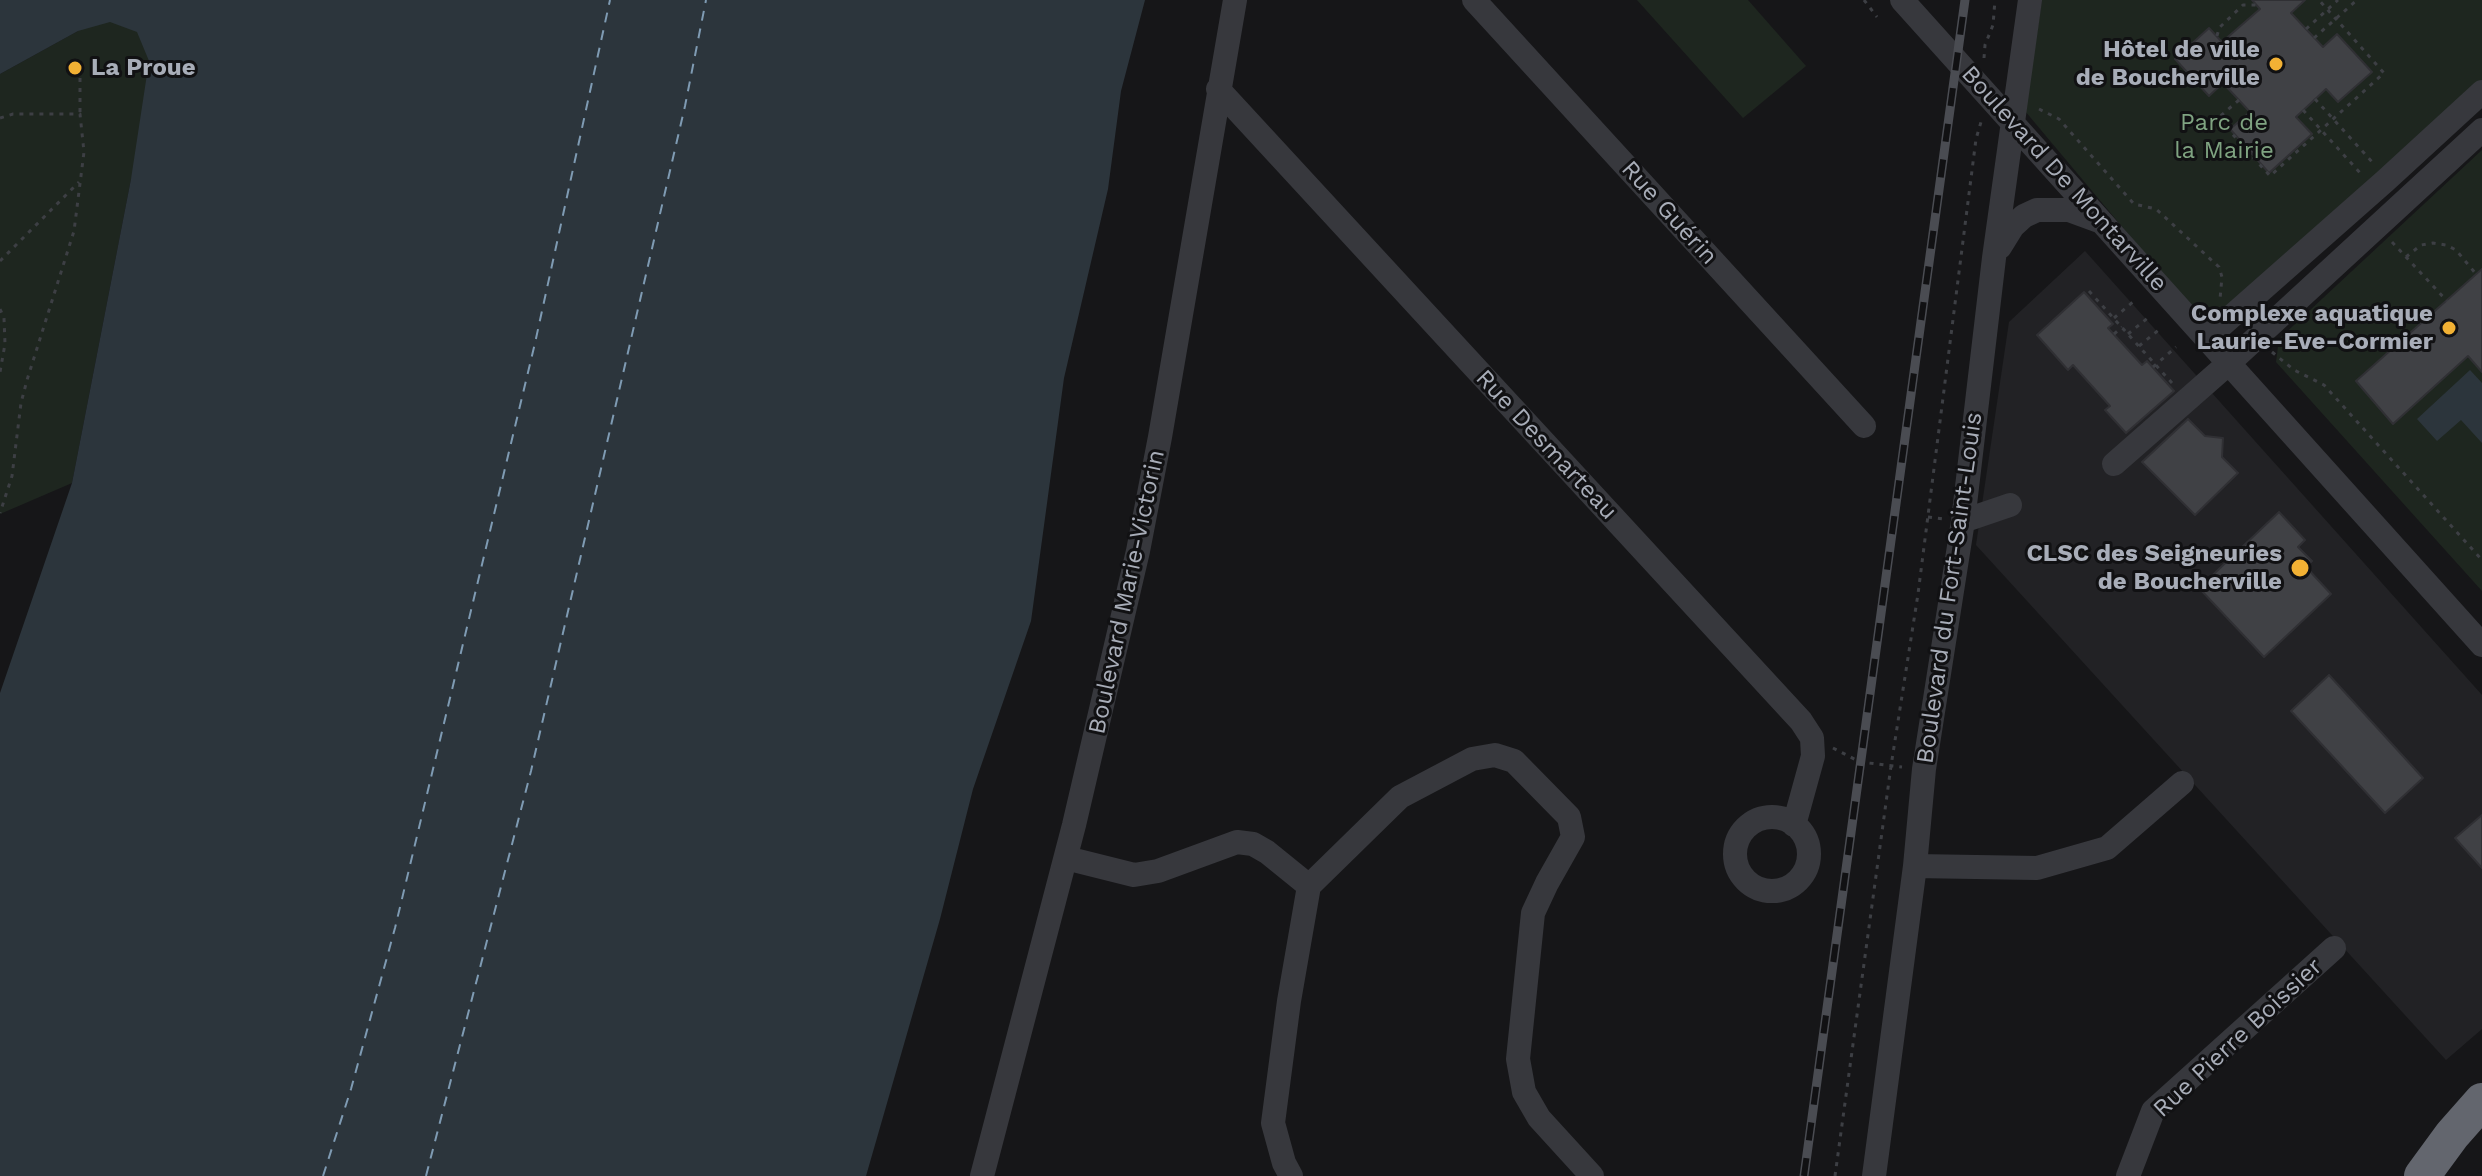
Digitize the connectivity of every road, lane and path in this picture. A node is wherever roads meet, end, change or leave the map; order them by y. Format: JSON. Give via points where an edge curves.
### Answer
{"nodes":[{"id":1,"x":1235,"y":0,"type":"edge"},
{"id":2,"x":1474,"y":0,"type":"edge"},
{"id":3,"x":1864,"y":0,"type":"edge"},
{"id":4,"x":1902,"y":0,"type":"edge"},
{"id":5,"x":1995,"y":0,"type":"edge"},
{"id":6,"x":2030,"y":0,"type":"edge"},
{"id":7,"x":2319,"y":0,"type":"edge"},
{"id":8,"x":2338,"y":0,"type":"edge"},
{"id":9,"x":2357,"y":0,"type":"edge"},
{"id":10,"x":2256,"y":5,"type":"dead end"},
{"id":11,"x":2328,"y":9,"type":"junction"},
{"id":12,"x":1877,"y":17,"type":"dead end"},
{"id":13,"x":2336,"y":19,"type":"junction"},
{"id":14,"x":2306,"y":29,"type":"dead end"},
{"id":15,"x":2217,"y":36,"type":"dead end"},
{"id":16,"x":2314,"y":38,"type":"dead end"},
{"id":17,"x":1985,"y":53,"type":"dead end"},
{"id":18,"x":80,"y":68,"type":"dead end"},
{"id":19,"x":1218,"y":89,"type":"junction"},
{"id":20,"x":2482,"y":92,"type":"edge"},
{"id":21,"x":2315,"y":99,"type":"dead end"},
{"id":22,"x":2239,"y":100,"type":"dead end"},
{"id":23,"x":2039,"y":109,"type":"dead end"},
{"id":24,"x":2303,"y":110,"type":"dead end"},
{"id":25,"x":80,"y":114,"type":"junction"},
{"id":26,"x":0,"y":118,"type":"edge"},
{"id":27,"x":2333,"y":119,"type":"junction"},
{"id":28,"x":1981,"y":124,"type":"dead end"},
{"id":29,"x":2012,"y":124,"type":"junction"},
{"id":30,"x":2321,"y":130,"type":"junction"},
{"id":31,"x":2482,"y":130,"type":"edge"},
{"id":32,"x":2376,"y":167,"type":"dead end"},
{"id":33,"x":2365,"y":177,"type":"dead end"},
{"id":34,"x":79,"y":182,"type":"junction"},
{"id":35,"x":2127,"y":196,"type":"junction"},
{"id":36,"x":2120,"y":200,"type":"dead end"},
{"id":37,"x":2102,"y":222,"type":"junction"},
{"id":38,"x":2386,"y":236,"type":"dead end"},
{"id":39,"x":2406,"y":257,"type":"junction"},
{"id":40,"x":1994,"y":258,"type":"junction"},
{"id":41,"x":0,"y":261,"type":"edge"},
{"id":42,"x":2476,"y":274,"type":"dead end"},
{"id":43,"x":2089,"y":291,"type":"dead end"},
{"id":44,"x":2134,"y":301,"type":"dead end"},
{"id":45,"x":2447,"y":301,"type":"dead end"},
{"id":46,"x":2220,"y":302,"type":"dead end"},
{"id":47,"x":0,"y":309,"type":"edge"},
{"id":48,"x":2149,"y":317,"type":"dead end"},
{"id":49,"x":2114,"y":318,"type":"junction"},
{"id":50,"x":2122,"y":327,"type":"junction"},
{"id":51,"x":2160,"y":329,"type":"dead end"},
{"id":52,"x":2114,"y":334,"type":"dead end"},
{"id":53,"x":2128,"y":334,"type":"junction"},
{"id":54,"x":2207,"y":338,"type":"junction"},
{"id":55,"x":2139,"y":346,"type":"junction"},
{"id":56,"x":2176,"y":347,"type":"dead end"},
{"id":57,"x":2268,"y":349,"type":"dead end"},
{"id":58,"x":2229,"y":363,"type":"junction"},
{"id":59,"x":2154,"y":366,"type":"junction"},
{"id":60,"x":0,"y":372,"type":"edge"},
{"id":61,"x":2172,"y":383,"type":"dead end"},
{"id":62,"x":1864,"y":426,"type":"dead end"},
{"id":63,"x":2114,"y":464,"type":"dead end"},
{"id":64,"x":2010,"y":505,"type":"dead end"},
{"id":65,"x":0,"y":513,"type":"edge"},
{"id":66,"x":1963,"y":521,"type":"junction"},
{"id":67,"x":2482,"y":560,"type":"edge"},
{"id":68,"x":2482,"y":645,"type":"edge"},
{"id":69,"x":1812,"y":738,"type":"junction"},
{"id":70,"x":1891,"y":766,"type":"junction"},
{"id":71,"x":1924,"y":769,"type":"junction"},
{"id":72,"x":2182,"y":783,"type":"dead end"},
{"id":73,"x":1794,"y":825,"type":"dead end"},
{"id":74,"x":1066,"y":858,"type":"junction"},
{"id":75,"x":1915,"y":866,"type":"junction"},
{"id":76,"x":1309,"y":886,"type":"junction"},
{"id":77,"x":2334,"y":948,"type":"dead end"},
{"id":78,"x":2482,"y":1101,"type":"edge"},
{"id":79,"x":2482,"y":1134,"type":"edge"},
{"id":80,"x":982,"y":1176,"type":"edge"},
{"id":81,"x":1291,"y":1176,"type":"edge"},
{"id":82,"x":1592,"y":1176,"type":"edge"},
{"id":83,"x":1835,"y":1176,"type":"edge"},
{"id":84,"x":1874,"y":1176,"type":"edge"},
{"id":85,"x":2128,"y":1176,"type":"edge"},
{"id":86,"x":2422,"y":1176,"type":"edge"},
{"id":87,"x":2453,"y":1176,"type":"edge"}],
"edges":[{"from":1,"to":19,"type":"street","name":"Boulevard Marie-Victorin"},
{"from":2,"to":62,"type":"street","name":"Rue Guérin"},
{"from":3,"to":12,"type":"path"},
{"from":4,"to":29,"type":"street","name":"Boulevard De Montarville"},
{"from":5,"to":17,"type":"path"},
{"from":6,"to":29,"type":"street","name":"Boulevard du Fort-Saint-Louis"},
{"from":7,"to":11,"type":"path"},
{"from":8,"to":11,"type":"path"},
{"from":9,"to":13,"type":"path"},
{"from":10,"to":15,"type":"path","via":[[2243,5]]},
{"from":11,"to":13,"type":"path"},
{"from":11,"to":14,"type":"path"},
{"from":13,"to":16,"type":"path"},
{"from":13,"to":27,"type":"path","via":[[2384,73]]},
{"from":18,"to":25,"type":"path"},
{"from":19,"to":69,"type":"street","name":"Rue Desmarteau"},
{"from":19,"to":74,"type":"street","name":"Boulevard Marie-Victorin","via":[[1138,551]]},
{"from":20,"to":54,"type":"street"},
{"from":21,"to":27,"type":"path"},
{"from":22,"to":30,"type":"path","via":[[2218,118],[2270,176]]},
{"from":23,"to":35,"type":"path","name":"Boulevard De Montarville","via":[[2059,119]]},
{"from":24,"to":30,"type":"path"},
{"from":25,"to":26,"type":"path"},
{"from":25,"to":34,"type":"path","via":[[84,152]]},
{"from":27,"to":30,"type":"path"},
{"from":27,"to":32,"type":"path"},
{"from":28,"to":70,"type":"path","name":"Boulevard du Fort-Saint-Louis"},
{"from":29,"to":37,"type":"street","name":"Boulevard De Montarville"},
{"from":29,"to":40,"type":"street","name":"Boulevard du Fort-Saint-Louis"},
{"from":30,"to":33,"type":"path"},
{"from":31,"to":58,"type":"street"},
{"from":34,"to":41,"type":"path"},
{"from":34,"to":65,"type":"path","via":[[74,231],[27,380],[12,476]]},
{"from":35,"to":36,"type":"path"},
{"from":35,"to":46,"type":"path","name":"Boulevard De Montarville","via":[[2134,204],[2156,209],[2219,267]]},
{"from":37,"to":40,"type":"street","via":[[2069,210],[2037,210],[2013,226]]},
{"from":37,"to":54,"type":"street","name":"Boulevard De Montarville"},
{"from":38,"to":39,"type":"path"},
{"from":39,"to":42,"type":"path","via":[[2421,245],[2446,245]]},
{"from":39,"to":45,"type":"path"},
{"from":40,"to":66,"type":"street","name":"Boulevard du Fort-Saint-Louis"},
{"from":43,"to":49,"type":"path"},
{"from":44,"to":49,"type":"path"},
{"from":47,"to":60,"type":"path","via":[[5,344]]},
{"from":48,"to":53,"type":"path"},
{"from":49,"to":50,"type":"path"},
{"from":50,"to":52,"type":"path"},
{"from":50,"to":53,"type":"path"},
{"from":51,"to":55,"type":"path"},
{"from":53,"to":55,"type":"path"},
{"from":54,"to":58,"type":"street","name":"Boulevard De Montarville"},
{"from":55,"to":59,"type":"path"},
{"from":56,"to":59,"type":"path"},
{"from":57,"to":67,"type":"path","via":[[2324,385]]},
{"from":58,"to":63,"type":"street"},
{"from":58,"to":68,"type":"street","name":"Boulevard De Montarville"},
{"from":59,"to":61,"type":"path"},
{"from":64,"to":66,"type":"street"},
{"from":66,"to":71,"type":"street","name":"Boulevard du Fort-Saint-Louis"},
{"from":69,"to":70,"type":"path","via":[[1860,762]]},
{"from":69,"to":73,"type":"street","via":[[1813,756]]},
{"from":70,"to":71,"type":"path"},
{"from":70,"to":83,"type":"path","name":"Boulevard du Fort-Saint-Louis"},
{"from":71,"to":75,"type":"street","name":"Boulevard du Fort-Saint-Louis"},
{"from":72,"to":75,"type":"street","via":[[2107,848],[2037,868]]},
{"from":74,"to":76,"type":"street","via":[[1134,875],[1237,842],[1267,852]]},
{"from":74,"to":80,"type":"street","name":"Boulevard Marie-Victorin"},
{"from":75,"to":84,"type":"street","name":"Boulevard du Fort-Saint-Louis"},
{"from":76,"to":81,"type":"street","via":[[1273,1123]]},
{"from":76,"to":82,"type":"street","via":[[1400,797],[1472,759],[1495,755],[1514,761],[1569,817],[1573,837],[1533,913],[1518,1059],[1524,1092],[1539,1118]]},
{"from":77,"to":85,"type":"street","name":"Rue Pierre Boissier","via":[[2153,1111]]},
{"from":78,"to":86,"type":"highway"},
{"from":79,"to":87,"type":"highway"}]}
